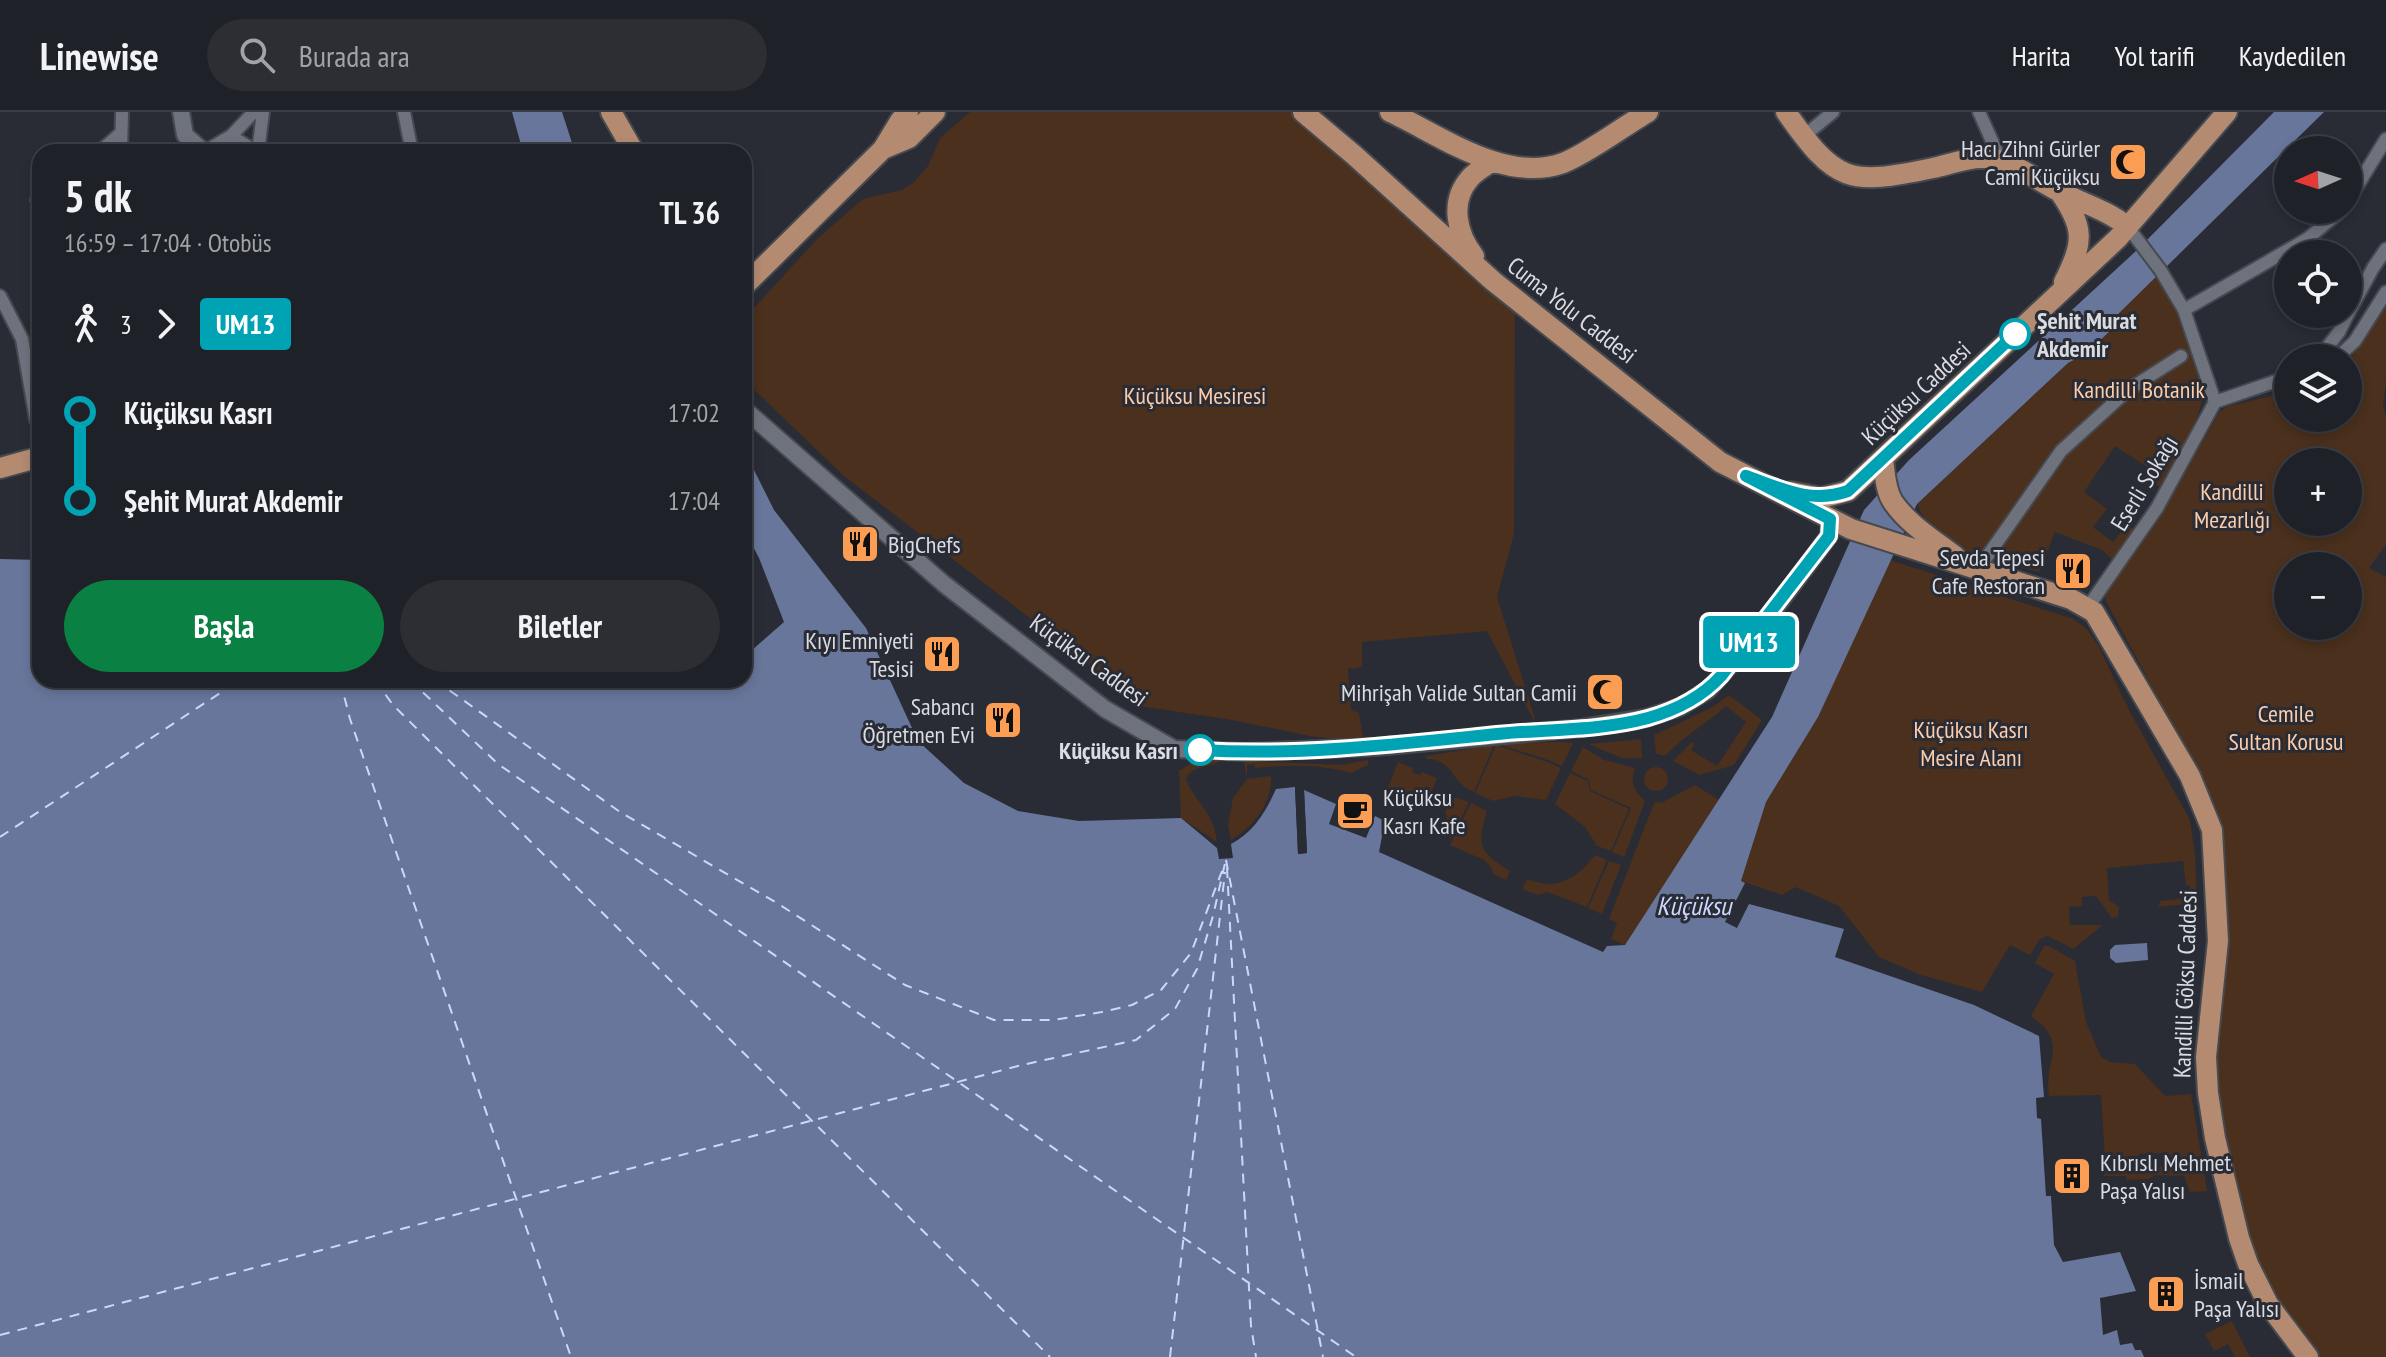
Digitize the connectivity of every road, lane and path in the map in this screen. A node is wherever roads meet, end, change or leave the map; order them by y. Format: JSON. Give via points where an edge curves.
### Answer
{"nodes":[{"id":1,"x":122,"y":112,"type":"edge"},
{"id":2,"x":181,"y":112,"type":"edge"},
{"id":3,"x":254,"y":112,"type":"edge"},
{"id":4,"x":263,"y":112,"type":"edge"},
{"id":5,"x":404,"y":112,"type":"edge"},
{"id":6,"x":611,"y":112,"type":"edge"},
{"id":7,"x":908,"y":112,"type":"edge"},
{"id":8,"x":935,"y":112,"type":"edge"},
{"id":9,"x":1390,"y":112,"type":"edge"},
{"id":10,"x":1648,"y":112,"type":"edge"},
{"id":11,"x":1786,"y":112,"type":"edge"},
{"id":12,"x":1833,"y":112,"type":"edge"},
{"id":13,"x":1979,"y":112,"type":"edge"},
{"id":14,"x":2227,"y":112,"type":"edge"},
{"id":15,"x":1306,"y":113,"type":"edge"},
{"id":16,"x":121,"y":133,"type":"junction"},
{"id":17,"x":231,"y":136,"type":"junction"},
{"id":18,"x":1803,"y":137,"type":"junction"},
{"id":19,"x":2386,"y":139,"type":"edge"},
{"id":20,"x":108,"y":144,"type":"edge"},
{"id":21,"x":121,"y":144,"type":"edge"},
{"id":22,"x":195,"y":144,"type":"edge"},
{"id":23,"x":218,"y":144,"type":"edge"},
{"id":24,"x":244,"y":144,"type":"edge"},
{"id":25,"x":259,"y":144,"type":"edge"},
{"id":26,"x":410,"y":144,"type":"edge"},
{"id":27,"x":629,"y":144,"type":"edge"},
{"id":28,"x":883,"y":149,"type":"junction"},
{"id":29,"x":2001,"y":161,"type":"junction"},
{"id":30,"x":1491,"y":162,"type":"junction"},
{"id":31,"x":2362,"y":178,"type":"edge"},
{"id":32,"x":2059,"y":191,"type":"junction"},
{"id":33,"x":2325,"y":224,"type":"edge"},
{"id":34,"x":2127,"y":228,"type":"junction"},
{"id":35,"x":2386,"y":249,"type":"edge"},
{"id":36,"x":753,"y":269,"type":"edge"},
{"id":37,"x":1493,"y":281,"type":"junction"},
{"id":38,"x":2362,"y":288,"type":"edge"},
{"id":39,"x":2386,"y":292,"type":"edge"},
{"id":40,"x":2059,"y":293,"type":"junction"},
{"id":41,"x":0,"y":296,"type":"edge"},
{"id":42,"x":2184,"y":310,"type":"junction"},
{"id":43,"x":2352,"y":344,"type":"edge"},
{"id":44,"x":2181,"y":356,"type":"dead end"},
{"id":45,"x":2274,"y":382,"type":"edge"},
{"id":46,"x":32,"y":397,"type":"edge"},
{"id":47,"x":2215,"y":402,"type":"junction"},
{"id":48,"x":752,"y":416,"type":"edge"},
{"id":49,"x":32,"y":459,"type":"edge"},
{"id":50,"x":1883,"y":459,"type":"junction"},
{"id":51,"x":0,"y":468,"type":"edge"},
{"id":52,"x":1746,"y":476,"type":"junction"},
{"id":53,"x":1829,"y":528,"type":"junction"},
{"id":54,"x":1973,"y":567,"type":"junction"},
{"id":55,"x":2088,"y":607,"type":"junction"},
{"id":56,"x":2308,"y":1357,"type":"edge"}],
"edges":[{"from":1,"to":16,"type":"street"},
{"from":2,"to":22,"type":"street","via":[[185,135]]},
{"from":3,"to":17,"type":"street"},
{"from":4,"to":25,"type":"street"},
{"from":5,"to":26,"type":"street"},
{"from":6,"to":27,"type":"main road"},
{"from":7,"to":28,"type":"main road"},
{"from":8,"to":28,"type":"main road","via":[[909,138]]},
{"from":9,"to":30,"type":"main road"},
{"from":10,"to":30,"type":"main road","via":[[1564,162],[1540,168]]},
{"from":11,"to":18,"type":"main road"},
{"from":12,"to":18,"type":"street"},
{"from":13,"to":29,"type":"street"},
{"from":14,"to":34,"type":"main road","via":[[2147,205],[2129,215]]},
{"from":15,"to":37,"type":"main road","name":"Cuma Yolu Caddesi"},
{"from":16,"to":20,"type":"street"},
{"from":16,"to":21,"type":"street"},
{"from":17,"to":23,"type":"street"},
{"from":17,"to":24,"type":"street"},
{"from":18,"to":29,"type":"main road","via":[[1835,171],[1864,179],[1980,158]]},
{"from":19,"to":31,"type":"street"},
{"from":28,"to":36,"type":"main road"},
{"from":29,"to":32,"type":"main road"},
{"from":30,"to":37,"type":"main road","via":[[1470,177],[1456,219],[1466,246]]},
{"from":32,"to":34,"type":"main road"},
{"from":32,"to":40,"type":"main road","via":[[2079,231],[2078,254]]},
{"from":33,"to":42,"type":"street"},
{"from":34,"to":40,"type":"main road","name":"Küçüksu Caddesi"},
{"from":34,"to":42,"type":"street"},
{"from":35,"to":38,"type":"street"},
{"from":37,"to":52,"type":"main road","name":"Cuma Yolu Caddesi","via":[[1720,462]]},
{"from":39,"to":43,"type":"street"},
{"from":40,"to":50,"type":"main road","name":"Küçüksu Caddesi"},
{"from":41,"to":46,"type":"street","via":[[22,339]]},
{"from":42,"to":47,"type":"street"},
{"from":44,"to":54,"type":"street","via":[[2128,390],[2061,451]]},
{"from":45,"to":47,"type":"street"},
{"from":47,"to":55,"type":"street","name":"Eserli Sokağı","via":[[2157,508]]},
{"from":48,"to":53,"type":"street","name":"Küçüksu Caddesi","via":[[944,584],[1105,709],[1174,749],[1375,747],[1582,728],[1680,707],[1708,690],[1746,647]]},
{"from":49,"to":51,"type":"main road"},
{"from":50,"to":52,"type":"main road","name":"Küçüksu Caddesi","via":[[1848,491],[1821,498]]},
{"from":50,"to":54,"type":"main road","via":[[1893,502],[1920,530]]},
{"from":52,"to":53,"type":"main road","name":"Cuma Yolu Caddesi"},
{"from":53,"to":54,"type":"main road","via":[[1851,529]]},
{"from":54,"to":55,"type":"main road"},
{"from":55,"to":56,"type":"main road","name":"Kandilli Göksu Caddesi","via":[[2101,620],[2190,776],[2212,830],[2218,941],[2206,1057],[2215,1138],[2248,1264],[2268,1304]]}]}
